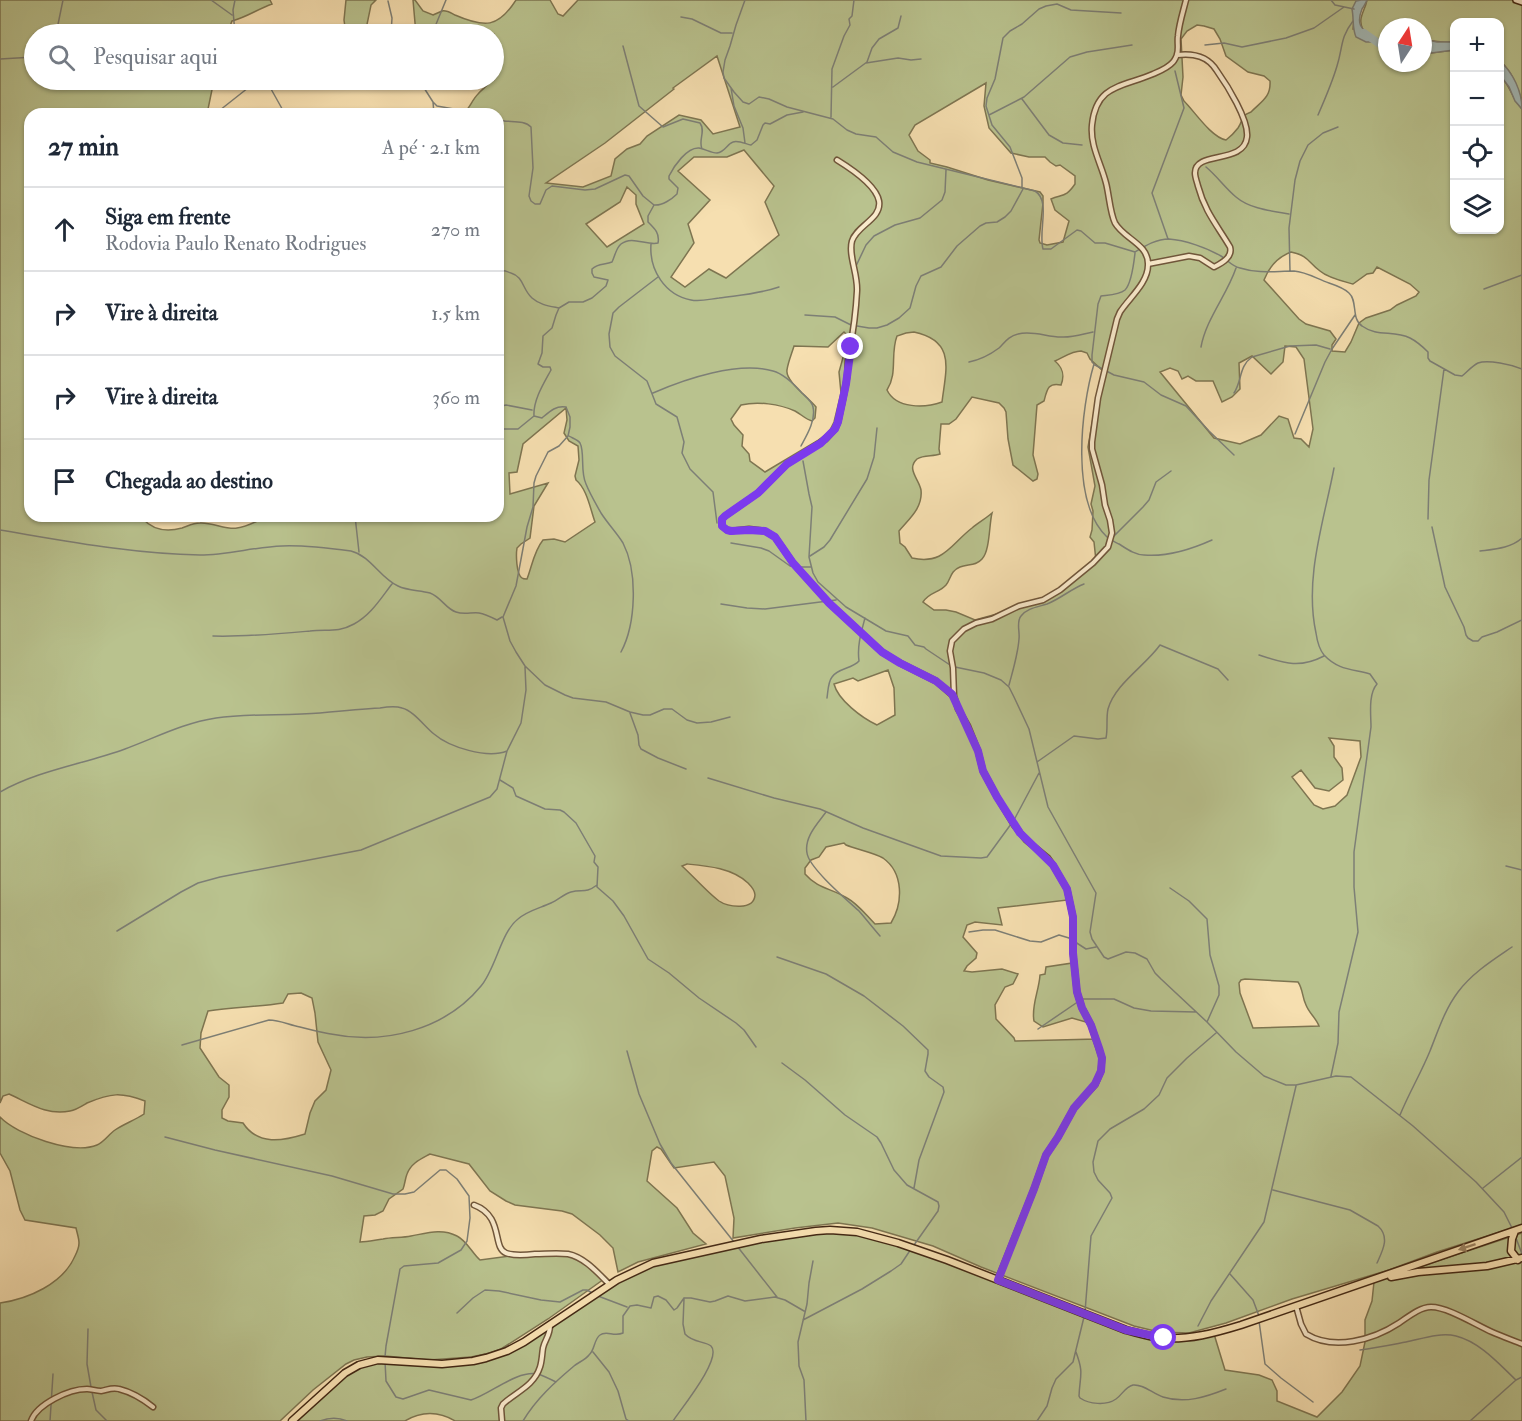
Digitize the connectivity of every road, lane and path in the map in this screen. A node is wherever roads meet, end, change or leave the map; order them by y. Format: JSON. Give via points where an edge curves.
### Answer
{"nodes":[{"id":1,"x":1186,"y":0,"type":"edge"},
{"id":2,"x":1516,"y":0,"type":"edge"},
{"id":3,"x":1522,"y":2,"type":"edge"},
{"id":4,"x":1177,"y":55,"type":"junction"},
{"id":5,"x":837,"y":160,"type":"dead end"},
{"id":6,"x":1148,"y":264,"type":"junction"},
{"id":7,"x":954,"y":696,"type":"junction"},
{"id":8,"x":474,"y":1205,"type":"dead end"},
{"id":9,"x":1519,"y":1229,"type":"edge"},
{"id":10,"x":1520,"y":1259,"type":"edge"},
{"id":11,"x":998,"y":1280,"type":"junction"},
{"id":12,"x":1372,"y":1281,"type":"junction"},
{"id":13,"x":610,"y":1285,"type":"junction"},
{"id":14,"x":1296,"y":1306,"type":"junction"},
{"id":15,"x":550,"y":1325,"type":"junction"},
{"id":16,"x":1522,"y":1344,"type":"edge"},
{"id":17,"x":153,"y":1407,"type":"dead end"},
{"id":18,"x":31,"y":1421,"type":"edge"},
{"id":19,"x":292,"y":1421,"type":"edge"},
{"id":20,"x":502,"y":1421,"type":"edge"}],
"edges":[{"from":1,"to":4,"type":"street"},
{"from":2,"to":3,"type":"street"},
{"from":4,"to":6,"type":"street","via":[[1156,73],[1107,91],[1092,123],[1094,149],[1114,221],[1142,247]]},
{"from":4,"to":6,"type":"street","via":[[1198,56],[1211,63],[1240,111],[1247,140],[1241,149],[1210,159],[1196,170],[1205,205],[1231,254],[1214,267],[1190,256]]},
{"from":5,"to":7,"type":"street","via":[[879,198],[876,214],[858,230],[852,242],[857,290],[838,422],[826,439],[787,464],[758,493],[725,516],[722,526],[731,531],[765,531],[775,537],[829,603],[882,652],[936,681]]},
{"from":6,"to":7,"type":"street","via":[[1146,276],[1117,319],[1098,398],[1092,449],[1110,520],[1108,547],[1043,600],[964,629],[952,641],[950,651]]},
{"from":7,"to":11,"type":"street","via":[[997,797],[1020,833],[1053,865],[1067,889],[1073,917],[1077,992],[1102,1058],[1095,1084],[1074,1108],[1046,1155]]},
{"from":8,"to":13,"type":"street","via":[[491,1216],[501,1250],[574,1256]]},
{"from":9,"to":10,"type":"main road","via":[[1512,1239],[1511,1251]]},
{"from":9,"to":12,"type":"main road","one_way":true},
{"from":10,"to":12,"type":"main road"},
{"from":11,"to":13,"type":"main road","via":[[898,1243],[857,1232],[830,1230],[761,1239],[671,1258]]},
{"from":11,"to":14,"type":"main road","via":[[1126,1330],[1164,1338],[1203,1336]]},
{"from":12,"to":14,"type":"main road"},
{"from":13,"to":15,"type":"main road"},
{"from":14,"to":16,"type":"street","via":[[1306,1334],[1328,1341],[1349,1342],[1374,1336],[1431,1307]]},
{"from":15,"to":19,"type":"main road","via":[[507,1351],[473,1361],[442,1364],[378,1360],[359,1365]]},
{"from":15,"to":20,"type":"street","via":[[536,1377],[503,1404]]},
{"from":17,"to":18,"type":"street","via":[[118,1388],[84,1389],[59,1396],[34,1414]]}]}
